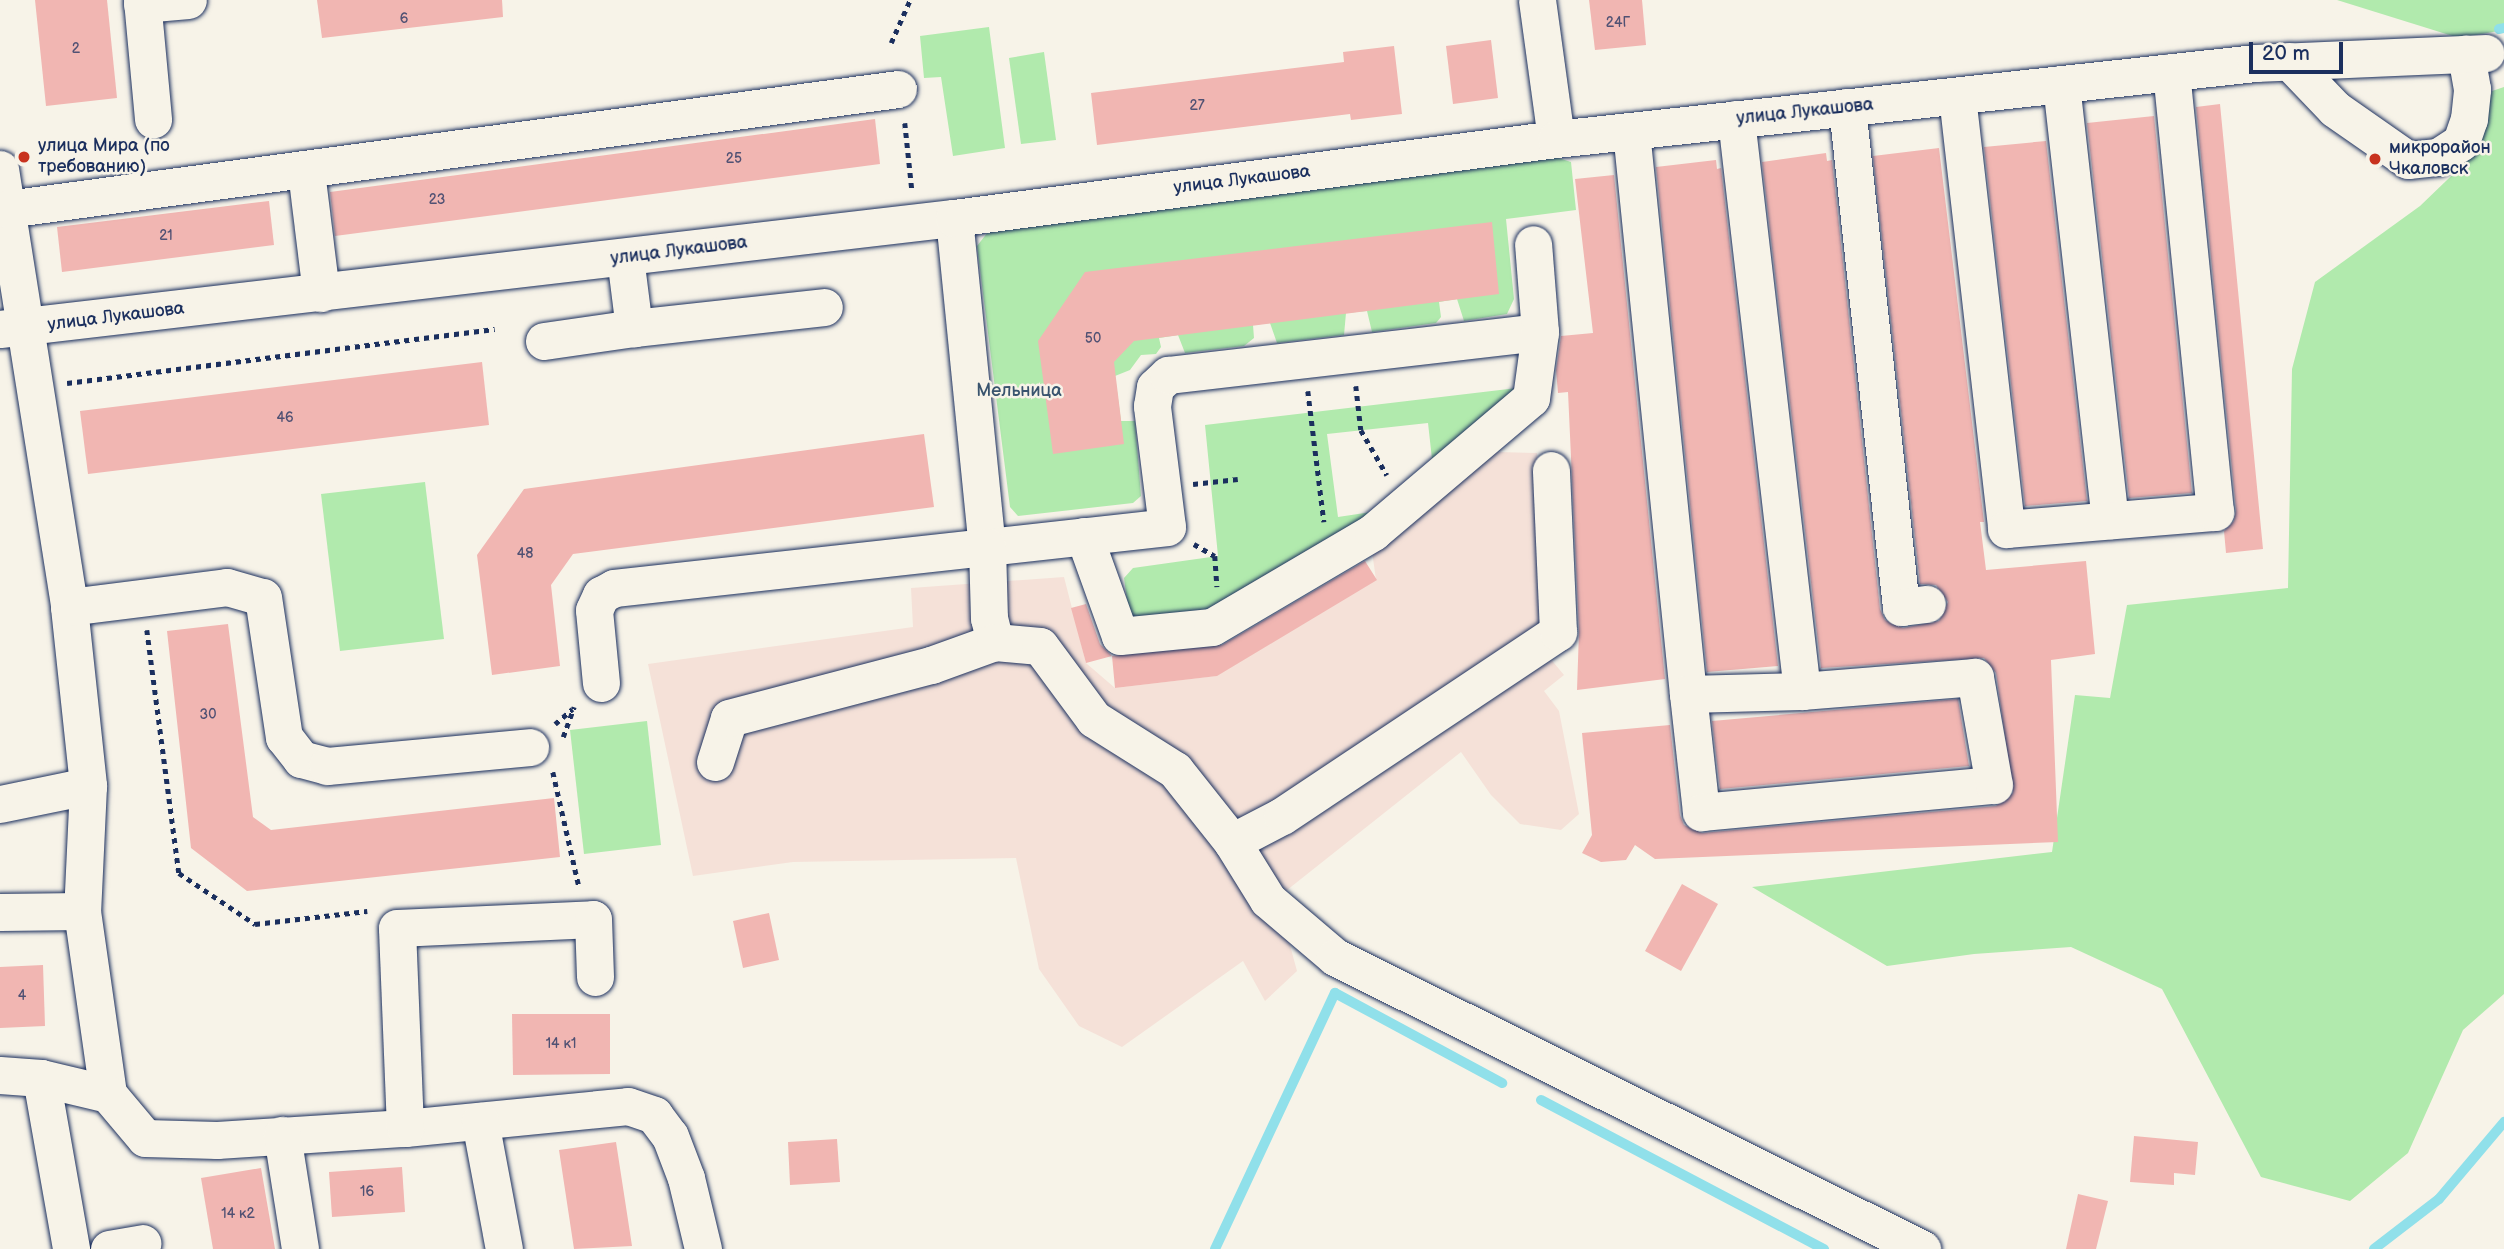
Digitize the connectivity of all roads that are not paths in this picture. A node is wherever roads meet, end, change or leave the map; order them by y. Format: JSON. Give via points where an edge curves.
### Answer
{"nodes":[{"id":1,"x":188,"y":0,"type":"edge"},
{"id":2,"x":1537,"y":0,"type":"edge"},
{"id":3,"x":142,"y":2,"type":"edge"},
{"id":4,"x":2289,"y":61,"type":"junction"},
{"id":5,"x":2171,"y":72,"type":"junction"},
{"id":6,"x":2061,"y":84,"type":"junction"},
{"id":7,"x":1957,"y":96,"type":"junction"},
{"id":8,"x":900,"y":99,"type":"road end"},
{"id":9,"x":1847,"y":107,"type":"junction"},
{"id":10,"x":153,"y":119,"type":"dead end"},
{"id":11,"x":1737,"y":119,"type":"junction"},
{"id":12,"x":1631,"y":131,"type":"junction"},
{"id":13,"x":1556,"y":139,"type":"junction"},
{"id":14,"x":0,"y":169,"type":"edge"},
{"id":15,"x":306,"y":171,"type":"junction"},
{"id":16,"x":7,"y":209,"type":"junction"},
{"id":17,"x":954,"y":218,"type":"junction"},
{"id":18,"x":1533,"y":244,"type":"dead end"},
{"id":19,"x":625,"y":257,"type":"junction"},
{"id":20,"x":321,"y":293,"type":"junction"},
{"id":21,"x":824,"y":307,"type":"dead end"},
{"id":22,"x":634,"y":328,"type":"junction"},
{"id":23,"x":12,"y":329,"type":"edge"},
{"id":24,"x":1540,"y":332,"type":"junction"},
{"id":25,"x":544,"y":341,"type":"dead end"},
{"id":26,"x":1551,"y":470,"type":"dead end"},
{"id":27,"x":2110,"y":520,"type":"junction"},
{"id":28,"x":1084,"y":536,"type":"junction"},
{"id":29,"x":987,"y":547,"type":"junction"},
{"id":30,"x":1927,"y":604,"type":"dead end"},
{"id":31,"x":69,"y":607,"type":"junction"},
{"id":32,"x":995,"y":642,"type":"junction"},
{"id":33,"x":601,"y":683,"type":"road end"},
{"id":34,"x":1802,"y":691,"type":"junction"},
{"id":35,"x":1688,"y":694,"type":"junction"},
{"id":36,"x":547,"y":753,"type":"road end"},
{"id":37,"x":715,"y":762,"type":"dead end"},
{"id":38,"x":88,"y":786,"type":"junction"},
{"id":39,"x":0,"y":804,"type":"edge"},
{"id":40,"x":1232,"y":842,"type":"junction"},
{"id":41,"x":82,"y":911,"type":"junction"},
{"id":42,"x":0,"y":912,"type":"edge"},
{"id":43,"x":595,"y":976,"type":"dead end"},
{"id":44,"x":0,"y":1075,"type":"edge"},
{"id":45,"x":41,"y":1078,"type":"junction"},
{"id":46,"x":108,"y":1094,"type":"junction"},
{"id":47,"x":480,"y":1121,"type":"junction"},
{"id":48,"x":405,"y":1128,"type":"junction"},
{"id":49,"x":282,"y":1135,"type":"junction"},
{"id":50,"x":71,"y":1249,"type":"edge"},
{"id":51,"x":300,"y":1249,"type":"edge"},
{"id":52,"x":504,"y":1249,"type":"edge"},
{"id":53,"x":703,"y":1249,"type":"edge"},
{"id":54,"x":1922,"y":1249,"type":"edge"}],
"edges":[{"from":1,"to":3,"type":"street"},
{"from":2,"to":13,"type":"street"},
{"from":3,"to":10,"type":"street"},
{"from":4,"to":4,"type":"street","name":"улица Лукашова","via":[[2476,54],[2469,119],[2460,142],[2438,157],[2408,160],[2336,109]]},
{"from":4,"to":5,"type":"street","name":"улица Лукашова"},
{"from":5,"to":6,"type":"street","name":"улица Лукашова"},
{"from":5,"to":27,"type":"street","via":[[2215,512]]},
{"from":6,"to":7,"type":"street","name":"улица Лукашова"},
{"from":6,"to":27,"type":"street"},
{"from":7,"to":9,"type":"street","name":"улица Лукашова"},
{"from":7,"to":27,"type":"street","via":[[2007,529]]},
{"from":8,"to":15,"type":"street"},
{"from":9,"to":11,"type":"street","name":"улица Лукашова"},
{"from":9,"to":30,"type":"street","via":[[1901,607]]},
{"from":11,"to":12,"type":"street","name":"улица Лукашова"},
{"from":11,"to":34,"type":"street"},
{"from":12,"to":13,"type":"street","name":"улица Лукашова"},
{"from":12,"to":35,"type":"street"},
{"from":13,"to":17,"type":"street","name":"улица Лукашова"},
{"from":14,"to":16,"type":"street"},
{"from":15,"to":16,"type":"street"},
{"from":15,"to":20,"type":"street"},
{"from":16,"to":23,"type":"street"},
{"from":17,"to":19,"type":"street","name":"улица Лукашова"},
{"from":17,"to":29,"type":"street"},
{"from":18,"to":24,"type":"street"},
{"from":19,"to":20,"type":"street","name":"улица Лукашова"},
{"from":19,"to":22,"type":"street"},
{"from":20,"to":23,"type":"street","name":"улица Лукашова"},
{"from":21,"to":22,"type":"street"},
{"from":22,"to":25,"type":"street"},
{"from":23,"to":31,"type":"street"},
{"from":24,"to":28,"type":"street","via":[[1168,375],[1155,387],[1152,406],[1167,527]]},
{"from":24,"to":28,"type":"street","via":[[1531,398],[1373,532],[1212,627],[1120,636]]},
{"from":26,"to":40,"type":"street","via":[[1558,632],[1282,816]]},
{"from":28,"to":29,"type":"street"},
{"from":29,"to":32,"type":"street","via":[[989,618]]},
{"from":29,"to":33,"type":"street","via":[[614,588],[601,595],[594,610]]},
{"from":31,"to":36,"type":"street","via":[[227,587],[263,597],[284,737],[301,759],[327,766]]},
{"from":31,"to":38,"type":"street"},
{"from":32,"to":37,"type":"street","via":[[931,665],[729,718]]},
{"from":32,"to":40,"type":"street","via":[[1040,646],[1094,719],[1175,771]]},
{"from":34,"to":35,"type":"street"},
{"from":34,"to":35,"type":"street","via":[[1975,677],[1994,785],[1701,812]]},
{"from":38,"to":39,"type":"street"},
{"from":38,"to":41,"type":"street"},
{"from":40,"to":54,"type":"street","via":[[1268,900],[1335,957]]},
{"from":41,"to":42,"type":"street"},
{"from":41,"to":46,"type":"street"},
{"from":43,"to":48,"type":"street","via":[[593,919],[397,928]]},
{"from":44,"to":45,"type":"street"},
{"from":45,"to":46,"type":"street"},
{"from":45,"to":50,"type":"street"},
{"from":46,"to":49,"type":"street","via":[[145,1138],[217,1140]]},
{"from":47,"to":48,"type":"street"},
{"from":47,"to":52,"type":"street"},
{"from":47,"to":53,"type":"street","via":[[628,1106],[654,1115],[670,1136],[686,1178]]},
{"from":48,"to":49,"type":"street"},
{"from":49,"to":51,"type":"street"}]}
